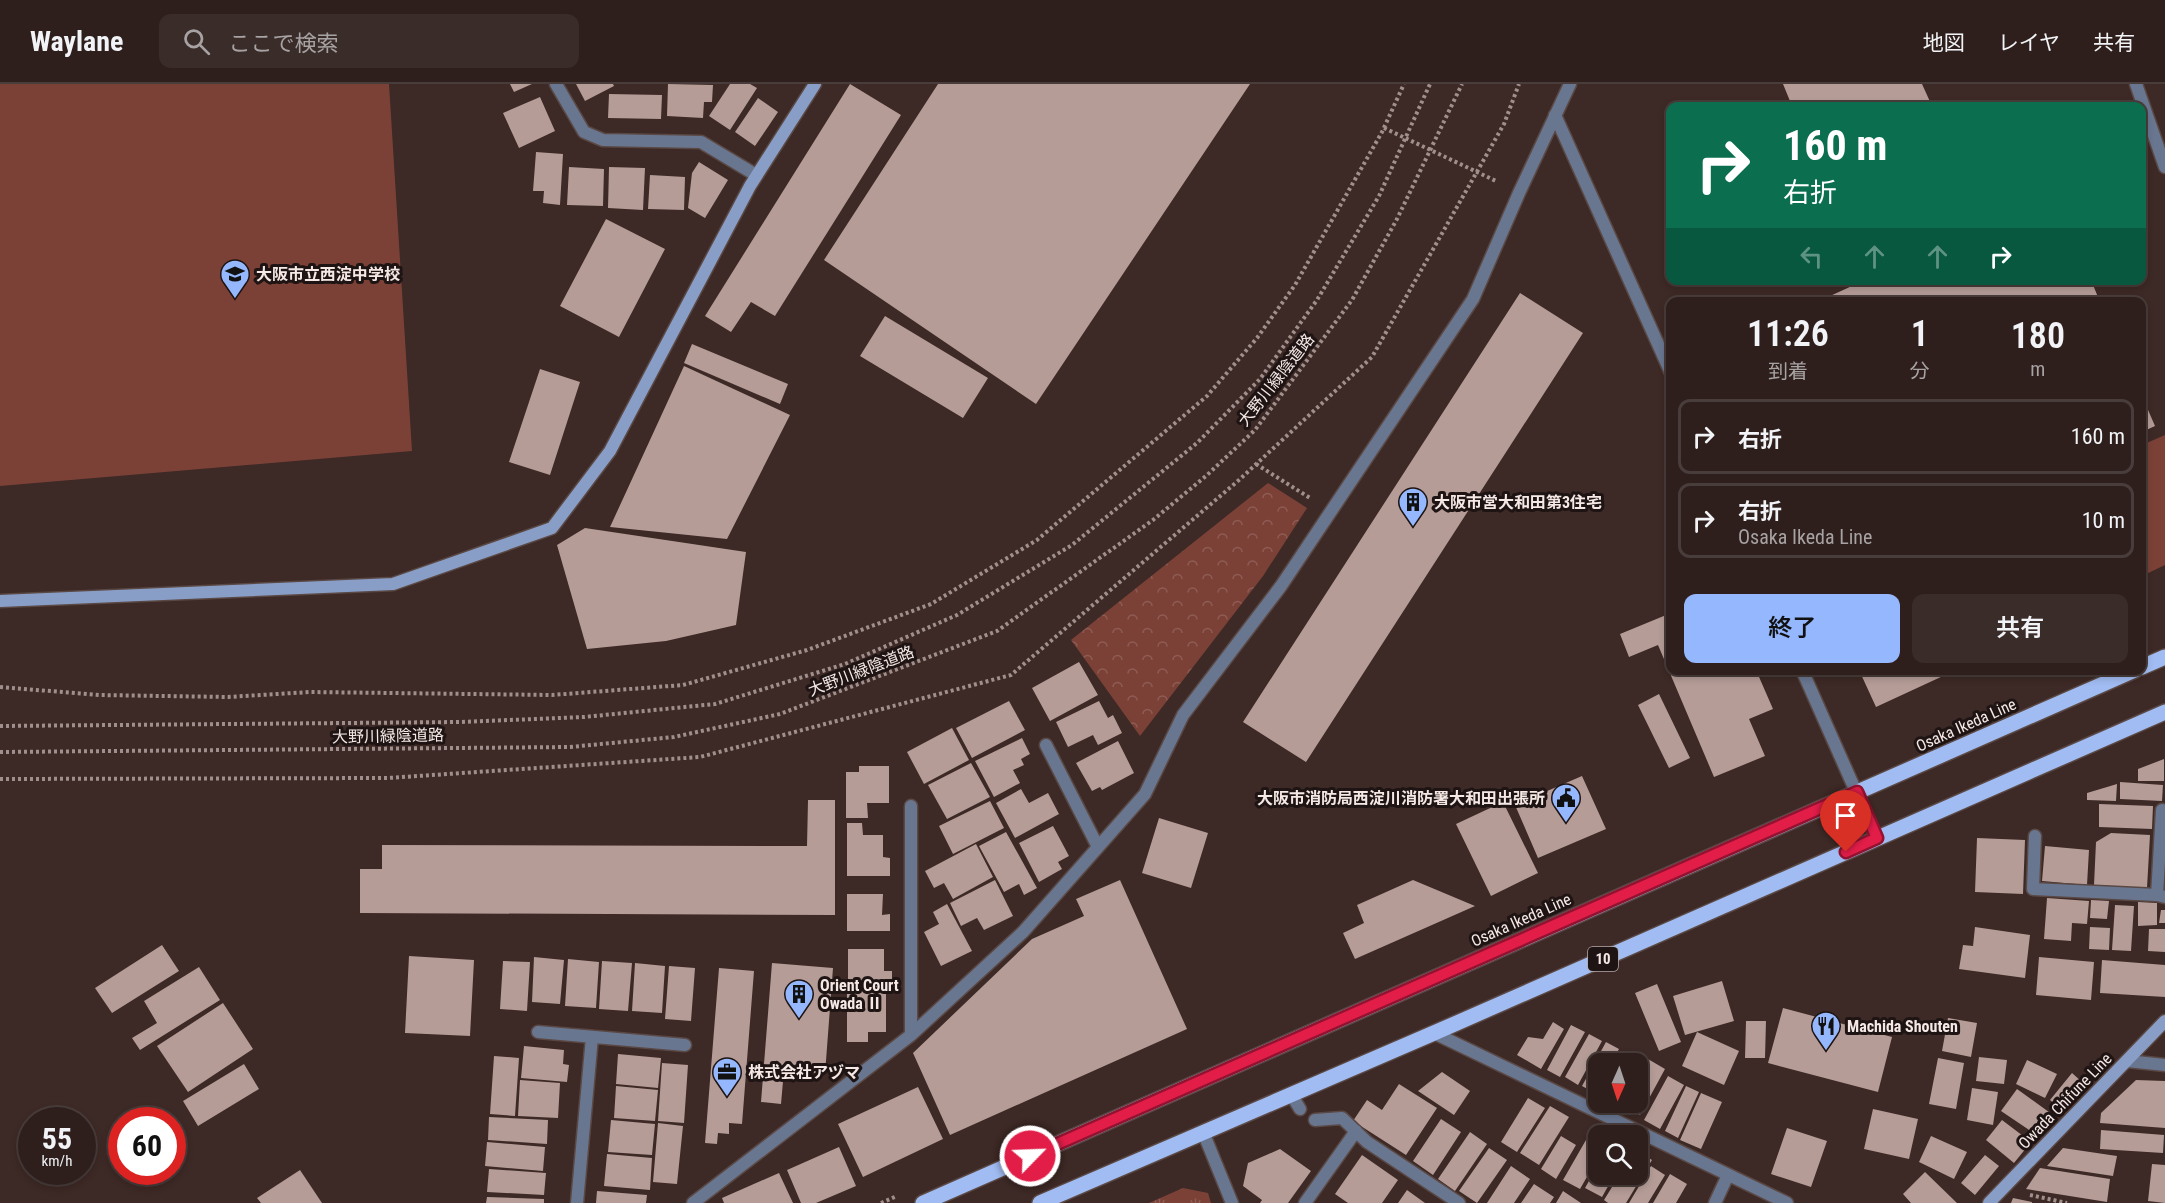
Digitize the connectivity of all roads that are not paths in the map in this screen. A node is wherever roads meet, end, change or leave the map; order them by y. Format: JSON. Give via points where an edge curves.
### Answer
{"nodes":[{"id":1,"x":556,"y":84,"type":"edge"},
{"id":2,"x":815,"y":84,"type":"edge"},
{"id":3,"x":1570,"y":84,"type":"edge"},
{"id":4,"x":2136,"y":84,"type":"edge"},
{"id":5,"x":2142,"y":102,"type":"edge"},
{"id":6,"x":2146,"y":113,"type":"edge"},
{"id":7,"x":1556,"y":115,"type":"junction"},
{"id":8,"x":2165,"y":167,"type":"edge"},
{"id":9,"x":756,"y":175,"type":"junction"},
{"id":10,"x":1666,"y":362,"type":"edge"},
{"id":11,"x":0,"y":601,"type":"edge"},
{"id":12,"x":2165,"y":657,"type":"edge"},
{"id":13,"x":2146,"y":665,"type":"edge"},
{"id":14,"x":1804,"y":675,"type":"edge"},
{"id":15,"x":2124,"y":675,"type":"edge"},
{"id":16,"x":2165,"y":712,"type":"edge"},
{"id":17,"x":1046,"y":745,"type":"dead end"},
{"id":18,"x":1857,"y":792,"type":"junction"},
{"id":19,"x":911,"y":806,"type":"dead end"},
{"id":20,"x":2162,"y":810,"type":"dead end"},
{"id":21,"x":2035,"y":836,"type":"dead end"},
{"id":22,"x":1877,"y":838,"type":"junction"},
{"id":23,"x":1098,"y":847,"type":"junction"},
{"id":24,"x":2161,"y":896,"type":"edge"},
{"id":25,"x":2165,"y":1021,"type":"edge"},
{"id":26,"x":538,"y":1032,"type":"dead end"},
{"id":27,"x":1434,"y":1033,"type":"junction"},
{"id":28,"x":911,"y":1035,"type":"junction"},
{"id":29,"x":592,"y":1037,"type":"junction"},
{"id":30,"x":685,"y":1045,"type":"dead end"},
{"id":31,"x":2127,"y":1061,"type":"junction"},
{"id":32,"x":2165,"y":1065,"type":"edge"},
{"id":33,"x":1291,"y":1094,"type":"junction"},
{"id":34,"x":1300,"y":1109,"type":"dead end"},
{"id":35,"x":1315,"y":1120,"type":"dead end"},
{"id":36,"x":1356,"y":1131,"type":"junction"},
{"id":37,"x":1203,"y":1132,"type":"junction"},
{"id":38,"x":1728,"y":1175,"type":"junction"},
{"id":39,"x":577,"y":1203,"type":"edge"},
{"id":40,"x":693,"y":1203,"type":"edge"},
{"id":41,"x":923,"y":1203,"type":"edge"},
{"id":42,"x":1040,"y":1203,"type":"edge"},
{"id":43,"x":1232,"y":1203,"type":"edge"},
{"id":44,"x":1305,"y":1203,"type":"edge"},
{"id":45,"x":1459,"y":1203,"type":"edge"},
{"id":46,"x":1715,"y":1203,"type":"edge"},
{"id":47,"x":1787,"y":1203,"type":"edge"},
{"id":48,"x":1989,"y":1203,"type":"edge"}],
"edges":[{"from":1,"to":9,"type":"street","via":[[584,132],[603,140],[701,142]]},
{"from":2,"to":9,"type":"street"},
{"from":3,"to":7,"type":"street"},
{"from":4,"to":5,"type":"street"},
{"from":6,"to":8,"type":"street"},
{"from":7,"to":10,"type":"street"},
{"from":7,"to":23,"type":"street","via":[[1473,299],[1281,586],[1183,715],[1145,794]]},
{"from":9,"to":11,"type":"street","via":[[610,451],[552,528],[393,584]]},
{"from":12,"to":13,"type":"main road"},
{"from":14,"to":18,"type":"street"},
{"from":15,"to":18,"type":"main road","name":"Osaka Ikeda Line"},
{"from":16,"to":22,"type":"main road","number":"10"},
{"from":17,"to":23,"type":"street"},
{"from":18,"to":22,"type":"street"},
{"from":18,"to":41,"type":"main road","name":"Osaka Ikeda Line"},
{"from":19,"to":28,"type":"street"},
{"from":20,"to":24,"type":"street"},
{"from":21,"to":24,"type":"street","via":[[2033,889]]},
{"from":22,"to":27,"type":"main road","number":"10"},
{"from":23,"to":28,"type":"street","via":[[1023,932]]},
{"from":25,"to":31,"type":"street","name":"Owada Chifune Line"},
{"from":26,"to":29,"type":"street"},
{"from":27,"to":33,"type":"main road","number":"10"},
{"from":27,"to":38,"type":"street"},
{"from":28,"to":40,"type":"street"},
{"from":29,"to":30,"type":"street"},
{"from":29,"to":39,"type":"street"},
{"from":31,"to":32,"type":"street"},
{"from":31,"to":48,"type":"street","name":"Owada Chifune Line"},
{"from":33,"to":34,"type":"street"},
{"from":33,"to":37,"type":"main road","number":"10"},
{"from":35,"to":36,"type":"street","via":[[1342,1118]]},
{"from":36,"to":44,"type":"street"},
{"from":36,"to":45,"type":"street"},
{"from":37,"to":42,"type":"main road","number":"10"},
{"from":37,"to":43,"type":"street"},
{"from":38,"to":46,"type":"street"},
{"from":38,"to":47,"type":"street"}]}
